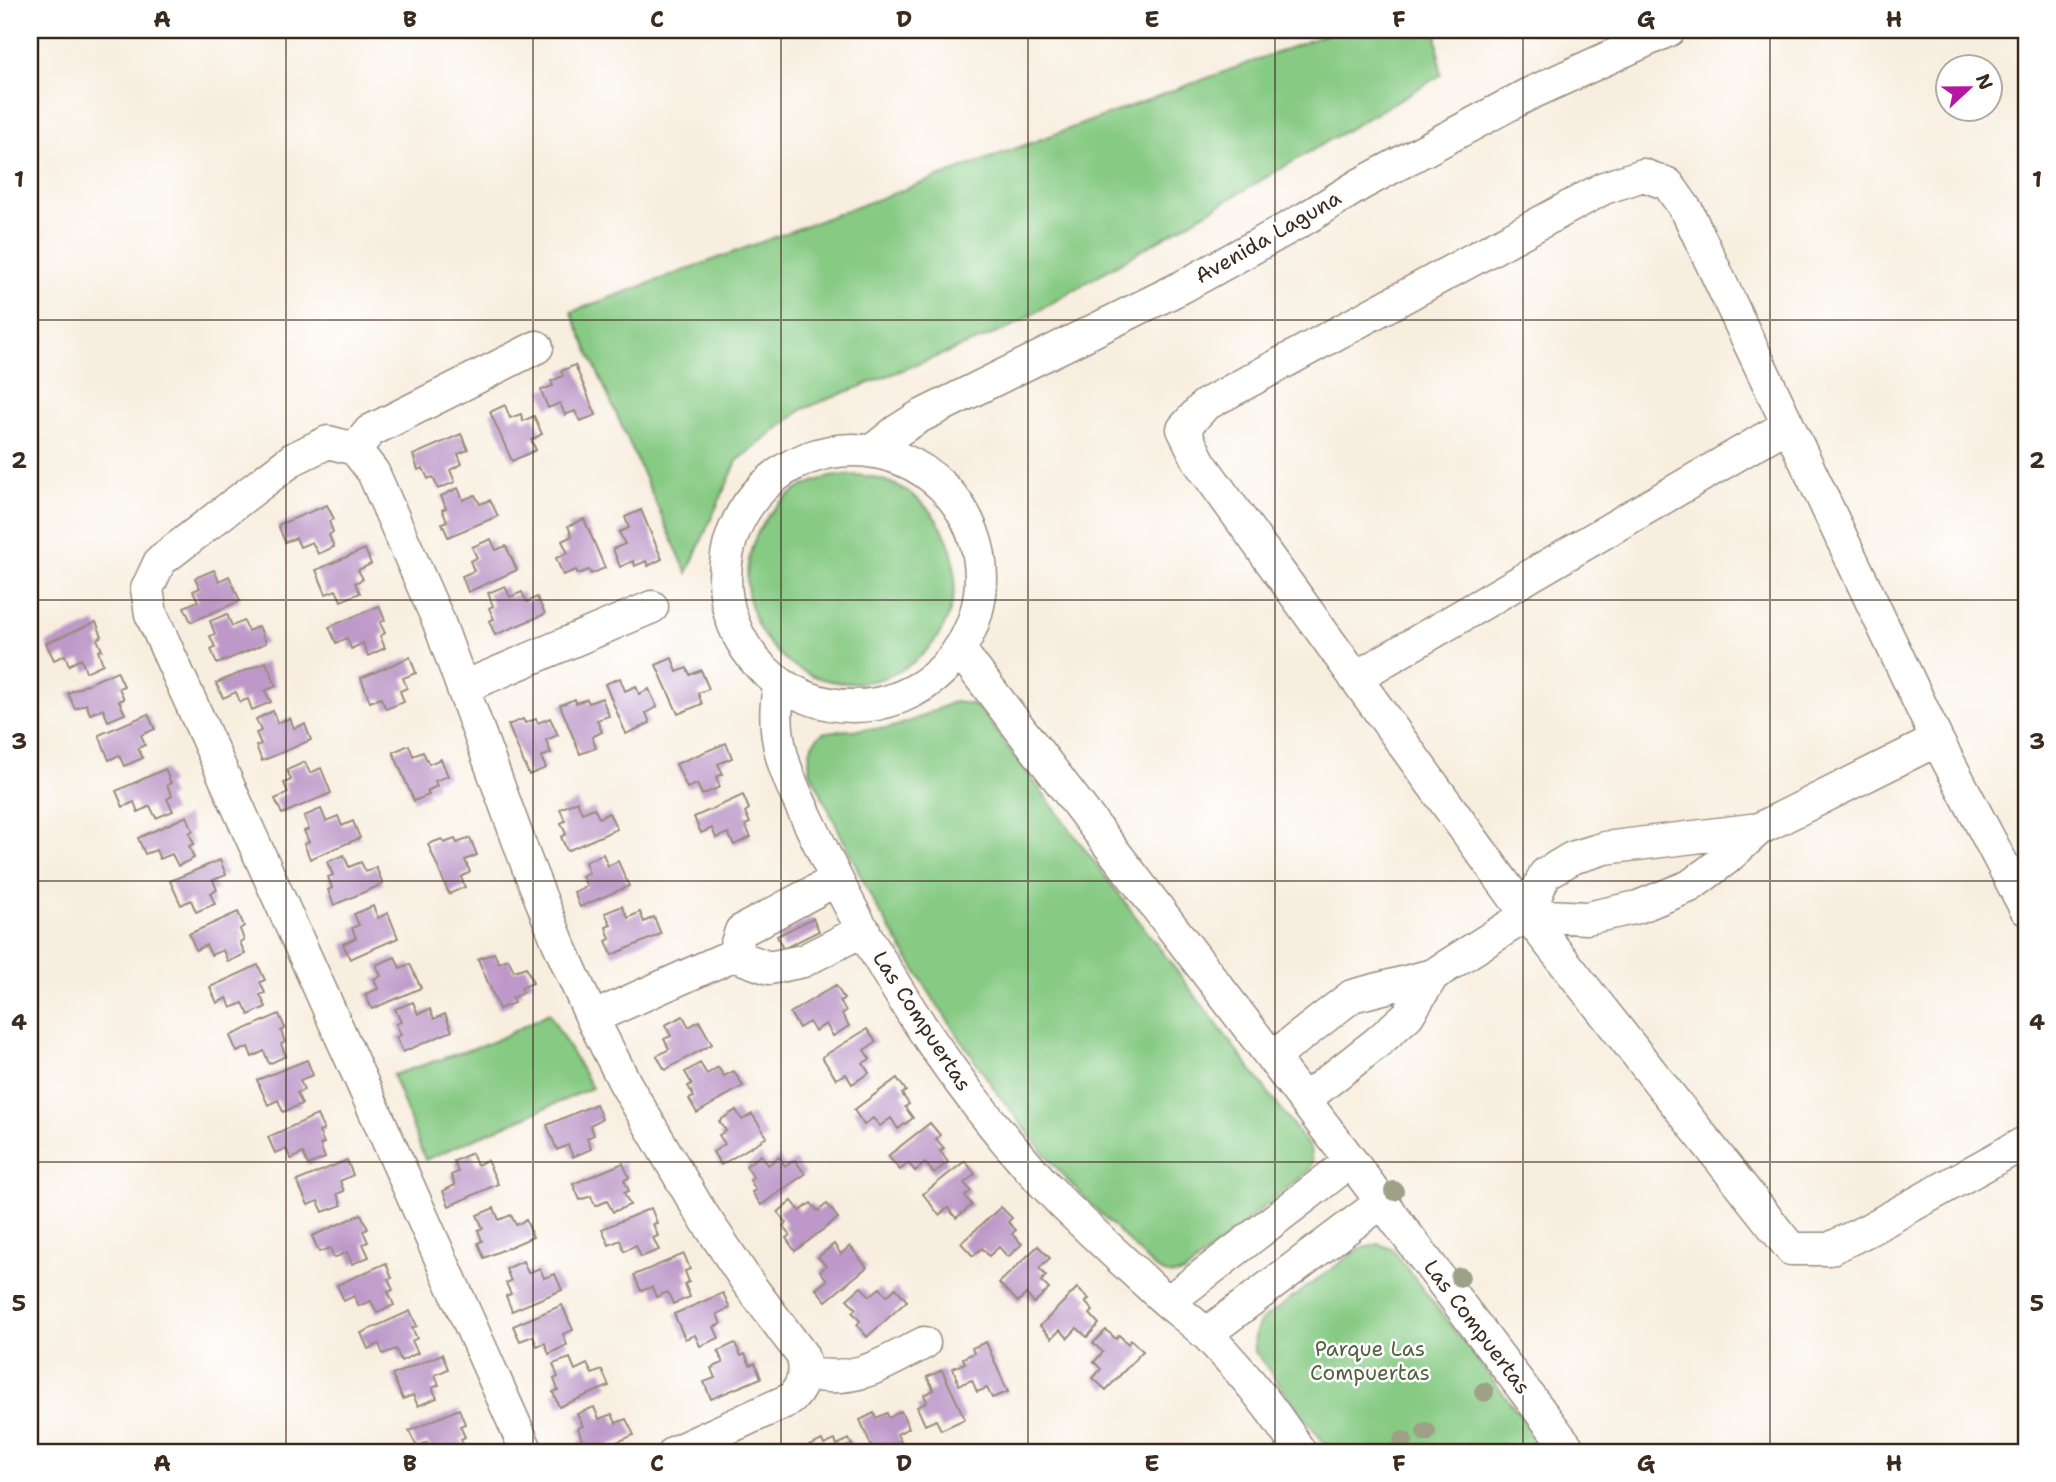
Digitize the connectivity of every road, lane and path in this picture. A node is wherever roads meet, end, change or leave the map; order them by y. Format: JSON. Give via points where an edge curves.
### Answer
{"nodes":[{"id":1,"x":1651,"y":34,"type":"edge"},
{"id":2,"x":537,"y":347,"type":"dead end"},
{"id":3,"x":1788,"y":425,"type":"junction"},
{"id":4,"x":355,"y":449,"type":"junction"},
{"id":5,"x":872,"y":451,"type":"junction"},
{"id":6,"x":652,"y":607,"type":"dead end"},
{"id":7,"x":959,"y":649,"type":"junction"},
{"id":8,"x":1356,"y":678,"type":"junction"},
{"id":9,"x":780,"y":683,"type":"junction"},
{"id":10,"x":464,"y":687,"type":"junction"},
{"id":11,"x":1937,"y":740,"type":"junction"},
{"id":12,"x":1759,"y":829,"type":"junction"},
{"id":13,"x":836,"y":880,"type":"junction"},
{"id":14,"x":2026,"y":909,"type":"edge"},
{"id":15,"x":1527,"y":915,"type":"junction"},
{"id":16,"x":864,"y":930,"type":"junction"},
{"id":17,"x":733,"y":955,"type":"junction"},
{"id":18,"x":1433,"y":975,"type":"junction"},
{"id":19,"x":592,"y":1018,"type":"junction"},
{"id":20,"x":1272,"y":1058,"type":"junction"},
{"id":21,"x":1304,"y":1100,"type":"junction"},
{"id":22,"x":2026,"y":1142,"type":"edge"},
{"id":23,"x":1351,"y":1161,"type":"junction"},
{"id":24,"x":1382,"y":1202,"type":"junction"},
{"id":25,"x":1168,"y":1302,"type":"junction"},
{"id":26,"x":1206,"y":1334,"type":"junction"},
{"id":27,"x":924,"y":1343,"type":"dead end"},
{"id":28,"x":805,"y":1373,"type":"junction"},
{"id":29,"x":527,"y":1452,"type":"edge"},
{"id":30,"x":675,"y":1452,"type":"edge"},
{"id":31,"x":1300,"y":1452,"type":"edge"},
{"id":32,"x":1571,"y":1452,"type":"edge"}],
"edges":[{"from":1,"to":5,"type":"street","name":"Avenida Laguna","via":[[1443,139],[1182,286],[919,418]]},
{"from":2,"to":4,"type":"street","via":[[370,431]]},
{"from":3,"to":8,"type":"street"},
{"from":3,"to":8,"type":"street","via":[[1687,211],[1668,184],[1643,175],[1605,188],[1205,405],[1183,429],[1199,463]]},
{"from":3,"to":11,"type":"street"},
{"from":4,"to":10,"type":"street","via":[[385,497]]},
{"from":4,"to":29,"type":"street","via":[[328,442],[293,459],[160,561],[147,589],[150,614]]},
{"from":5,"to":7,"type":"street","via":[[910,463],[926,474],[955,501],[973,536],[979,555],[980,594]]},
{"from":5,"to":9,"type":"street","via":[[827,452],[784,469],[766,483],[738,519],[725,563],[729,609],[748,651]]},
{"from":6,"to":10,"type":"street"},
{"from":7,"to":9,"type":"street","via":[[928,682],[888,701],[843,706],[821,702]]},
{"from":7,"to":20,"type":"street","name":"Las Compuertas"},
{"from":8,"to":15,"type":"street"},
{"from":9,"to":13,"type":"street","name":"Las Compuertas","via":[[777,743]]},
{"from":10,"to":19,"type":"street","via":[[527,864]]},
{"from":11,"to":12,"type":"street"},
{"from":11,"to":14,"type":"street"},
{"from":12,"to":15,"type":"street","via":[[1690,886],[1638,907],[1587,918]]},
{"from":12,"to":15,"type":"street","via":[[1605,848],[1572,858],[1545,874]]},
{"from":13,"to":16,"type":"street","name":"Las Compuertas"},
{"from":13,"to":17,"type":"street","via":[[741,931]]},
{"from":15,"to":18,"type":"street"},
{"from":15,"to":22,"type":"street","via":[[1791,1250],[1829,1249]]},
{"from":16,"to":17,"type":"street","via":[[803,961],[769,968]]},
{"from":16,"to":25,"type":"street","name":"Las Compuertas","via":[[931,1040],[1016,1151],[1063,1203]]},
{"from":17,"to":19,"type":"street"},
{"from":18,"to":20,"type":"street","via":[[1352,996]]},
{"from":18,"to":21,"type":"street","via":[[1408,1015]]},
{"from":19,"to":28,"type":"street","via":[[660,1146],[748,1283],[802,1355]]},
{"from":20,"to":21,"type":"street","name":"Las Compuertas"},
{"from":21,"to":23,"type":"street","name":"Las Compuertas"},
{"from":23,"to":24,"type":"street","name":"Las Compuertas"},
{"from":23,"to":25,"type":"street"},
{"from":24,"to":26,"type":"street"},
{"from":24,"to":32,"type":"street","name":"Las Compuertas"},
{"from":25,"to":26,"type":"street","name":"Las Compuertas"},
{"from":26,"to":31,"type":"street","name":"Las Compuertas","via":[[1239,1369]]},
{"from":27,"to":28,"type":"street","via":[[860,1373],[824,1377]]},
{"from":28,"to":30,"type":"street","via":[[791,1399]]}]}
